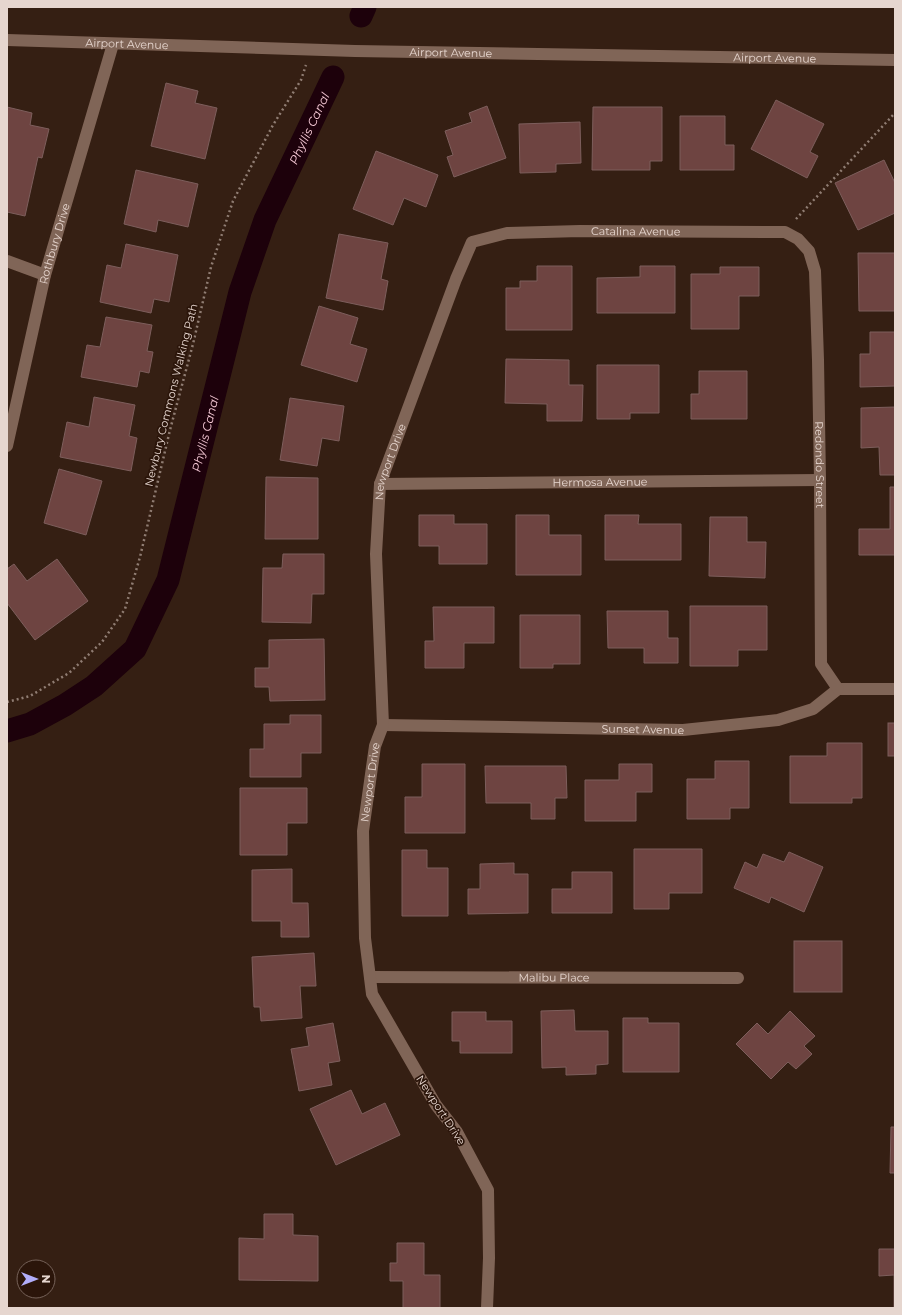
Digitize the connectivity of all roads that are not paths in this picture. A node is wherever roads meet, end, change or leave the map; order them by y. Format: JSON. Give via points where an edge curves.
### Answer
{"nodes":[{"id":1,"x":7,"y":40,"type":"edge"},
{"id":2,"x":112,"y":44,"type":"junction"},
{"id":3,"x":895,"y":60,"type":"edge"},
{"id":4,"x":798,"y":239,"type":"joint"},
{"id":5,"x":472,"y":242,"type":"joint"},
{"id":6,"x":7,"y":261,"type":"edge"},
{"id":7,"x":45,"y":275,"type":"junction"},
{"id":8,"x":7,"y":446,"type":"edge"},
{"id":9,"x":820,"y":480,"type":"junction"},
{"id":10,"x":380,"y":484,"type":"junction"},
{"id":11,"x":838,"y":689,"type":"junction"},
{"id":12,"x":895,"y":689,"type":"edge"},
{"id":13,"x":383,"y":725,"type":"junction"},
{"id":14,"x":370,"y":977,"type":"junction"},
{"id":15,"x":738,"y":978,"type":"dead end"},
{"id":16,"x":487,"y":1308,"type":"edge"}],
"edges":[{"from":1,"to":2,"type":"street","name":"Airport Avenue"},
{"from":2,"to":3,"type":"street","name":"Airport Avenue"},
{"from":2,"to":7,"type":"street","name":"Rothbury Drive"},
{"from":4,"to":5,"type":"street","name":"Catalina Avenue","via":[[785,232],[580,231],[507,233]]},
{"from":4,"to":9,"type":"street","name":"Redondo Street","via":[[809,251],[815,271]]},
{"from":5,"to":10,"type":"street","name":"Newport Drive"},
{"from":6,"to":7,"type":"street"},
{"from":7,"to":8,"type":"street","name":"Rothbury Drive"},
{"from":9,"to":10,"type":"street","name":"Hermosa Avenue"},
{"from":9,"to":11,"type":"street","name":"Redondo Street","via":[[821,664]]},
{"from":10,"to":13,"type":"street","name":"Newport Drive","via":[[376,554]]},
{"from":11,"to":12,"type":"street"},
{"from":11,"to":13,"type":"street","name":"Sunset Avenue","via":[[813,709],[778,720],[683,730]]},
{"from":13,"to":14,"type":"street","name":"Newport Drive","via":[[375,746],[363,831],[364,938]]},
{"from":14,"to":15,"type":"street","name":"Malibu Place"},
{"from":14,"to":16,"type":"street","name":"Newport Drive","via":[[372,994],[436,1105],[457,1132],[488,1190]]}]}
